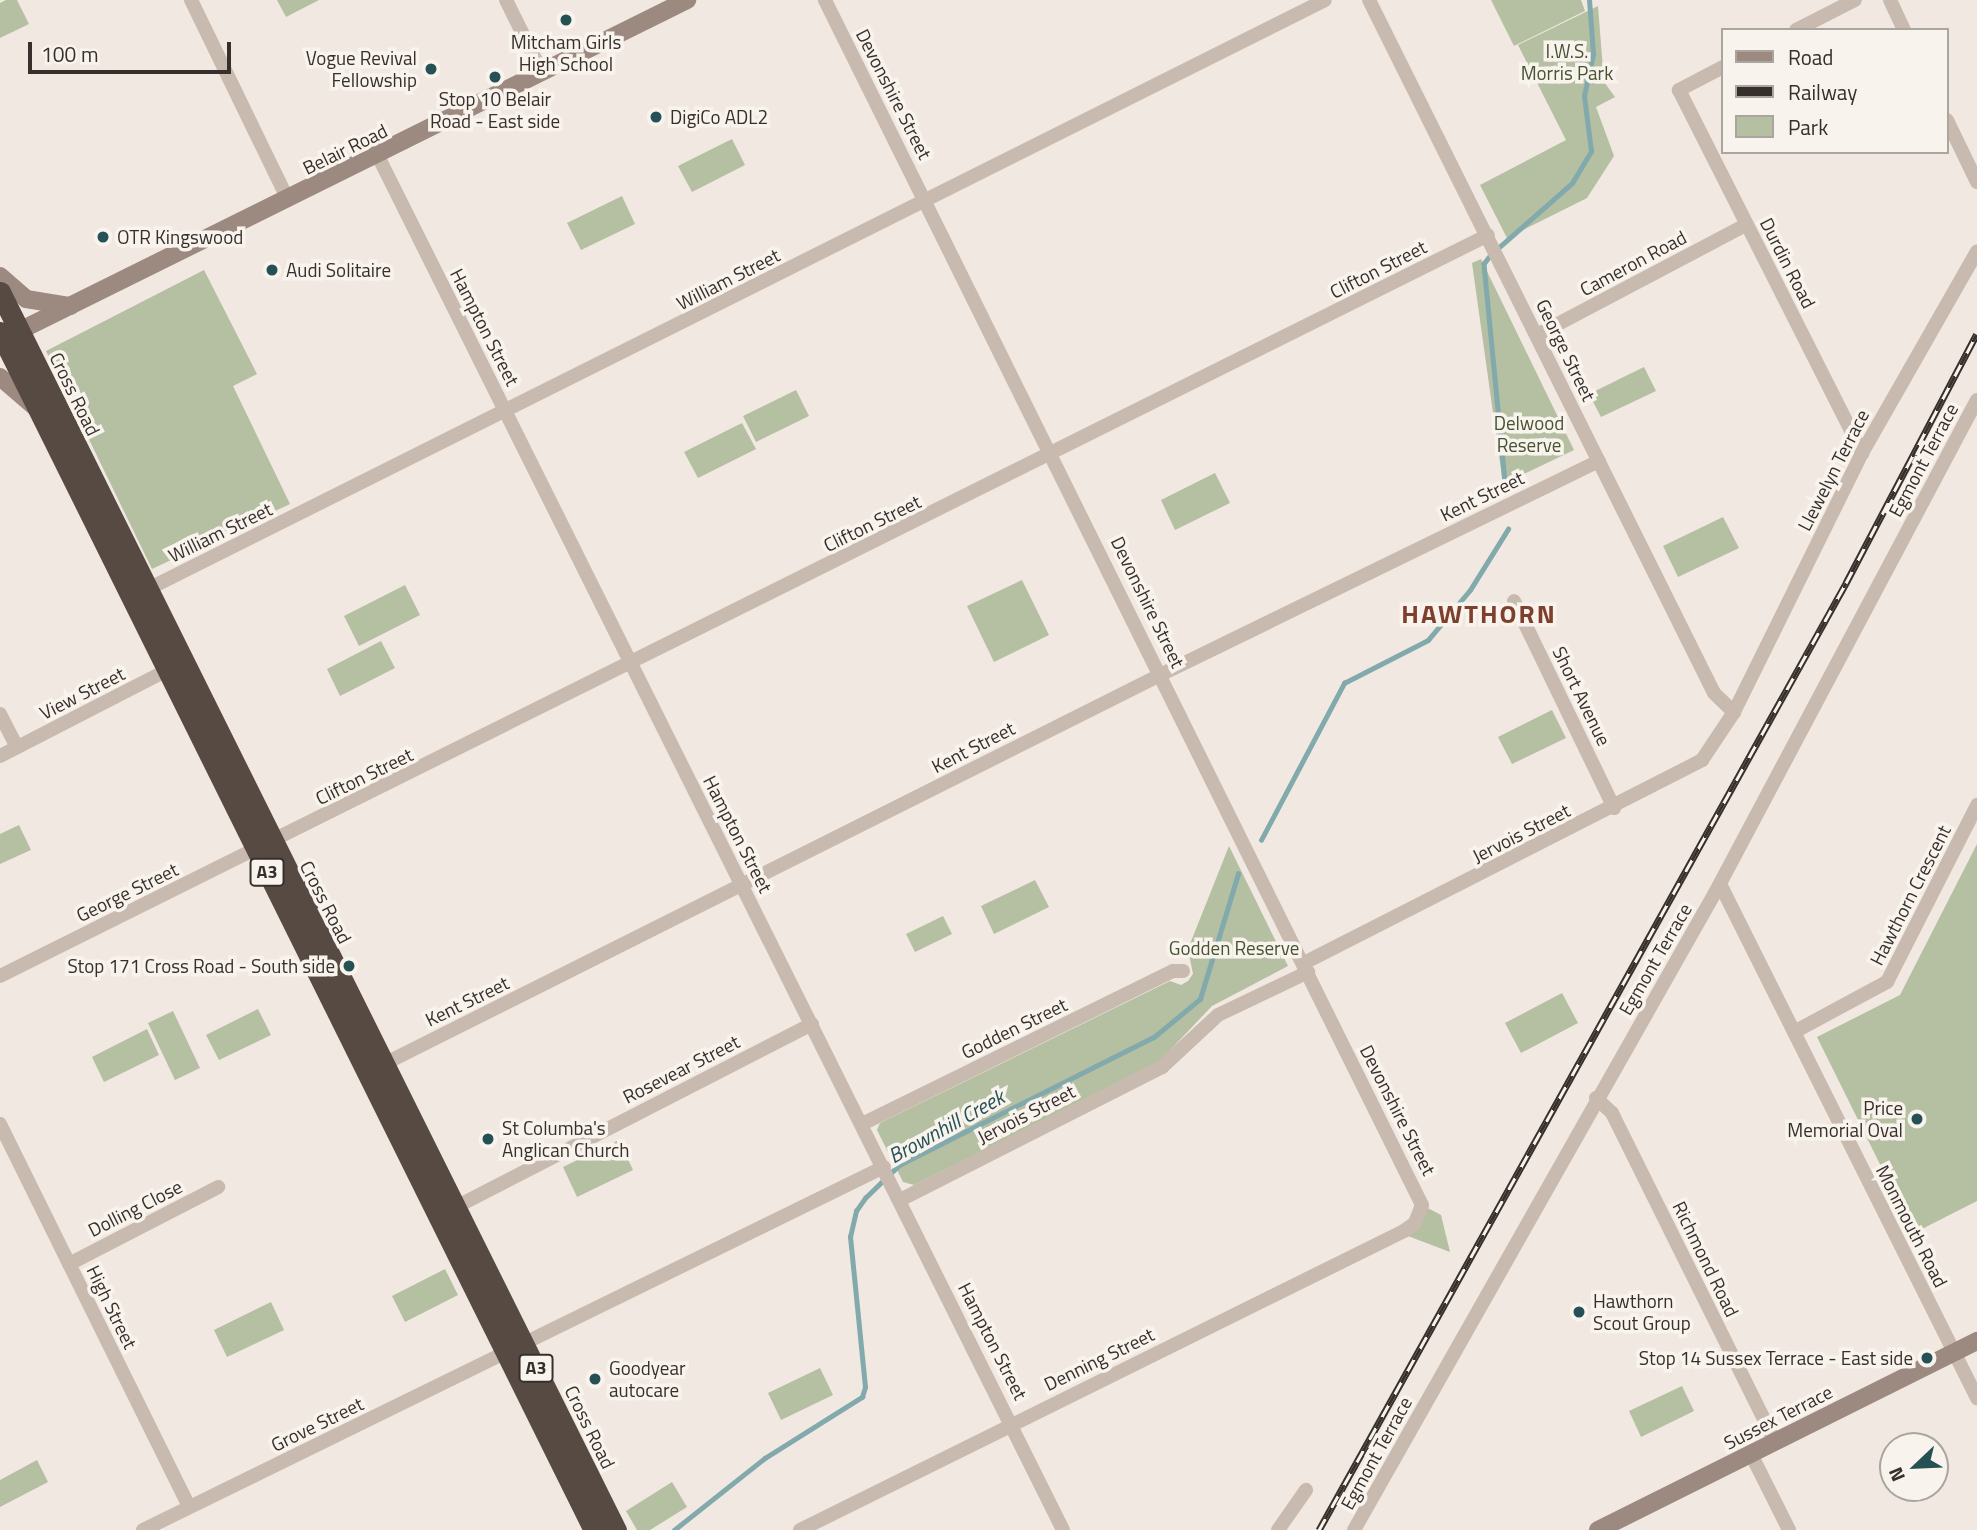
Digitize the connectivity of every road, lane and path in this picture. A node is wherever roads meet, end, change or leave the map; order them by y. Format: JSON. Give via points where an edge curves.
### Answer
{"nodes":[{"id":1,"x":191,"y":0,"type":"edge"},
{"id":2,"x":506,"y":0,"type":"edge"},
{"id":3,"x":687,"y":0,"type":"edge"},
{"id":4,"x":825,"y":0,"type":"edge"},
{"id":5,"x":1325,"y":0,"type":"edge"},
{"id":6,"x":1370,"y":0,"type":"edge"},
{"id":7,"x":1854,"y":0,"type":"edge"},
{"id":8,"x":1890,"y":0,"type":"edge"},
{"id":9,"x":1800,"y":28,"type":"edge"},
{"id":10,"x":1903,"y":28,"type":"edge"},
{"id":11,"x":1722,"y":68,"type":"edge"},
{"id":12,"x":542,"y":73,"type":"junction"},
{"id":13,"x":1949,"y":124,"type":"edge"},
{"id":14,"x":378,"y":156,"type":"junction"},
{"id":15,"x":1977,"y":182,"type":"edge"},
{"id":16,"x":288,"y":200,"type":"junction"},
{"id":17,"x":927,"y":200,"type":"junction"},
{"id":18,"x":1746,"y":225,"type":"junction"},
{"id":19,"x":1489,"y":236,"type":"junction"},
{"id":20,"x":1977,"y":251,"type":"edge"},
{"id":21,"x":0,"y":276,"type":"edge"},
{"id":22,"x":0,"y":292,"type":"edge"},
{"id":23,"x":70,"y":306,"type":"junction"},
{"id":24,"x":1537,"y":335,"type":"junction"},
{"id":25,"x":6,"y":336,"type":"edge"},
{"id":26,"x":0,"y":377,"type":"edge"},
{"id":27,"x":1977,"y":400,"type":"edge"},
{"id":28,"x":40,"y":412,"type":"junction"},
{"id":29,"x":506,"y":413,"type":"junction"},
{"id":30,"x":1863,"y":453,"type":"junction"},
{"id":31,"x":1053,"y":455,"type":"junction"},
{"id":32,"x":1600,"y":461,"type":"junction"},
{"id":33,"x":146,"y":590,"type":"junction"},
{"id":34,"x":1514,"y":601,"type":"dead end"},
{"id":35,"x":632,"y":664,"type":"junction"},
{"id":36,"x":174,"y":667,"type":"junction"},
{"id":37,"x":1162,"y":674,"type":"junction"},
{"id":38,"x":1734,"y":712,"type":"junction"},
{"id":39,"x":0,"y":714,"type":"edge"},
{"id":40,"x":17,"y":747,"type":"junction"},
{"id":41,"x":0,"y":756,"type":"edge"},
{"id":42,"x":1977,"y":805,"type":"edge"},
{"id":43,"x":1614,"y":808,"type":"junction"},
{"id":44,"x":263,"y":847,"type":"junction"},
{"id":45,"x":1720,"y":884,"type":"junction"},
{"id":46,"x":742,"y":885,"type":"junction"},
{"id":47,"x":1306,"y":967,"type":"junction"},
{"id":48,"x":1183,"y":971,"type":"dead end"},
{"id":49,"x":0,"y":976,"type":"edge"},
{"id":50,"x":812,"y":1024,"type":"junction"},
{"id":51,"x":1794,"y":1032,"type":"junction"},
{"id":52,"x":374,"y":1068,"type":"junction"},
{"id":53,"x":1596,"y":1098,"type":"junction"},
{"id":54,"x":0,"y":1124,"type":"edge"},
{"id":55,"x":862,"y":1124,"type":"junction"},
{"id":56,"x":887,"y":1172,"type":"junction"},
{"id":57,"x":218,"y":1187,"type":"dead end"},
{"id":58,"x":900,"y":1200,"type":"junction"},
{"id":59,"x":447,"y":1211,"type":"junction"},
{"id":60,"x":1415,"y":1223,"type":"joint"},
{"id":61,"x":69,"y":1264,"type":"junction"},
{"id":62,"x":1977,"y":1341,"type":"edge"},
{"id":63,"x":516,"y":1348,"type":"junction"},
{"id":64,"x":1954,"y":1353,"type":"junction"},
{"id":65,"x":1977,"y":1398,"type":"edge"},
{"id":66,"x":1012,"y":1423,"type":"junction"},
{"id":67,"x":1775,"y":1442,"type":"junction"},
{"id":68,"x":1751,"y":1454,"type":"junction"},
{"id":69,"x":1306,"y":1490,"type":"dead end"},
{"id":70,"x":189,"y":1507,"type":"junction"},
{"id":71,"x":143,"y":1530,"type":"edge"},
{"id":72,"x":594,"y":1530,"type":"edge"},
{"id":73,"x":616,"y":1530,"type":"edge"},
{"id":74,"x":800,"y":1530,"type":"edge"},
{"id":75,"x":1063,"y":1530,"type":"edge"},
{"id":76,"x":1278,"y":1530,"type":"edge"},
{"id":77,"x":1354,"y":1530,"type":"edge"},
{"id":78,"x":1598,"y":1530,"type":"edge"},
{"id":79,"x":1790,"y":1530,"type":"edge"}],
"edges":[{"from":1,"to":16,"type":"street"},
{"from":2,"to":12,"type":"street"},
{"from":3,"to":12,"type":"main road","name":"Belair Road"},
{"from":4,"to":17,"type":"street","name":"Devonshire Street"},
{"from":5,"to":17,"type":"street","name":"William Street"},
{"from":6,"to":19,"type":"street","name":"George Street"},
{"from":7,"to":9,"type":"street"},
{"from":8,"to":10,"type":"street"},
{"from":11,"to":18,"type":"street","name":"Durdin Road","via":[[1679,90]]},
{"from":12,"to":14,"type":"main road","name":"Belair Road"},
{"from":13,"to":15,"type":"street"},
{"from":14,"to":16,"type":"main road","name":"Belair Road"},
{"from":14,"to":29,"type":"street","name":"Hampton Street"},
{"from":16,"to":23,"type":"main road","name":"Belair Road"},
{"from":17,"to":29,"type":"street","name":"William Street"},
{"from":17,"to":31,"type":"street","name":"Devonshire Street"},
{"from":18,"to":24,"type":"street","name":"Cameron Road"},
{"from":18,"to":30,"type":"street","name":"Durdin Road"},
{"from":19,"to":24,"type":"street","name":"George Street"},
{"from":19,"to":31,"type":"street","name":"Clifton Street"},
{"from":20,"to":30,"type":"street","name":"Llewelyn Terrace"},
{"from":21,"to":23,"type":"main road","via":[[26,299]]},
{"from":22,"to":25,"type":"highway","name":"Cross Road","number":"A3"},
{"from":23,"to":25,"type":"main road","name":"Belair Road"},
{"from":24,"to":32,"type":"street","name":"George Street"},
{"from":25,"to":28,"type":"highway","name":"Cross Road","number":"A3"},
{"from":25,"to":33,"type":"highway","name":"Cross Road","number":"A3"},
{"from":26,"to":28,"type":"main road"},
{"from":27,"to":45,"type":"street","name":"Egmont Terrace"},
{"from":28,"to":36,"type":"highway","name":"Cross Road","number":"A3"},
{"from":29,"to":33,"type":"street","name":"William Street"},
{"from":29,"to":35,"type":"street","name":"Hampton Street"},
{"from":30,"to":38,"type":"street","name":"Llewelyn Terrace"},
{"from":31,"to":35,"type":"street","name":"Clifton Street"},
{"from":31,"to":37,"type":"street","name":"Devonshire Street"},
{"from":32,"to":37,"type":"street","name":"Kent Street"},
{"from":32,"to":38,"type":"street","name":"George Street","via":[[1714,693]]},
{"from":33,"to":36,"type":"highway","name":"Cross Road","number":"A3"},
{"from":34,"to":43,"type":"street","name":"Short Avenue"},
{"from":35,"to":44,"type":"street","name":"Clifton Street"},
{"from":35,"to":46,"type":"street","name":"Hampton Street"},
{"from":36,"to":40,"type":"street","name":"View Street"},
{"from":36,"to":44,"type":"highway","name":"Cross Road","number":"A3"},
{"from":37,"to":46,"type":"street","name":"Kent Street"},
{"from":37,"to":47,"type":"street","name":"Devonshire Street"},
{"from":38,"to":43,"type":"street","name":"Jervois Street","via":[[1695,767]]},
{"from":39,"to":40,"type":"street"},
{"from":40,"to":41,"type":"street","name":"View Street"},
{"from":42,"to":51,"type":"street","name":"Hawthorn Crescent","via":[[1887,982]]},
{"from":43,"to":47,"type":"street","name":"Jervois Street"},
{"from":44,"to":49,"type":"street","name":"George Street"},
{"from":44,"to":52,"type":"highway","name":"Cross Road","number":"A3"},
{"from":45,"to":51,"type":"street","name":"Monmouth Road"},
{"from":45,"to":53,"type":"street","name":"Egmont Terrace"},
{"from":46,"to":50,"type":"street","name":"Hampton Street"},
{"from":46,"to":52,"type":"street","name":"Kent Street"},
{"from":47,"to":58,"type":"street","name":"Jervois Street","via":[[1218,1015],[1163,1067]]},
{"from":47,"to":60,"type":"street","name":"Devonshire Street","via":[[1418,1193],[1422,1205]]},
{"from":48,"to":55,"type":"street","name":"Godden Street","via":[[1172,971]]},
{"from":50,"to":55,"type":"street","name":"Hampton Street"},
{"from":50,"to":59,"type":"street","name":"Rosevear Street"},
{"from":51,"to":64,"type":"street","name":"Monmouth Road"},
{"from":52,"to":59,"type":"highway","name":"Cross Road","number":"A3"},
{"from":53,"to":67,"type":"street","name":"Richmond Road","via":[[1612,1113]]},
{"from":53,"to":77,"type":"street","name":"Egmont Terrace"},
{"from":54,"to":61,"type":"street","name":"High Street"},
{"from":55,"to":56,"type":"street","name":"Hampton Street"},
{"from":56,"to":58,"type":"street","name":"Hampton Street"},
{"from":56,"to":63,"type":"street"},
{"from":57,"to":61,"type":"street","name":"Dolling Close"},
{"from":58,"to":66,"type":"street","name":"Hampton Street"},
{"from":59,"to":63,"type":"highway","name":"Cross Road","number":"A3"},
{"from":60,"to":66,"type":"street","name":"Denning Street"},
{"from":61,"to":70,"type":"street","name":"High Street"},
{"from":62,"to":64,"type":"main road","name":"Sussex Terrace"},
{"from":63,"to":70,"type":"street","name":"Grove Street"},
{"from":63,"to":72,"type":"highway","name":"Cross Road","number":"A3"},
{"from":63,"to":73,"type":"highway","name":"Cross Road","number":"A3"},
{"from":64,"to":65,"type":"street","name":"Monmouth Road"},
{"from":64,"to":67,"type":"main road","name":"Sussex Terrace"},
{"from":66,"to":74,"type":"street","name":"Denning Street"},
{"from":66,"to":75,"type":"street","name":"Hampton Street"},
{"from":67,"to":68,"type":"main road","name":"Sussex Terrace"},
{"from":68,"to":78,"type":"main road","name":"Sussex Terrace"},
{"from":68,"to":79,"type":"street"},
{"from":69,"to":76,"type":"street"},
{"from":70,"to":71,"type":"street","name":"Grove Street"}]}
